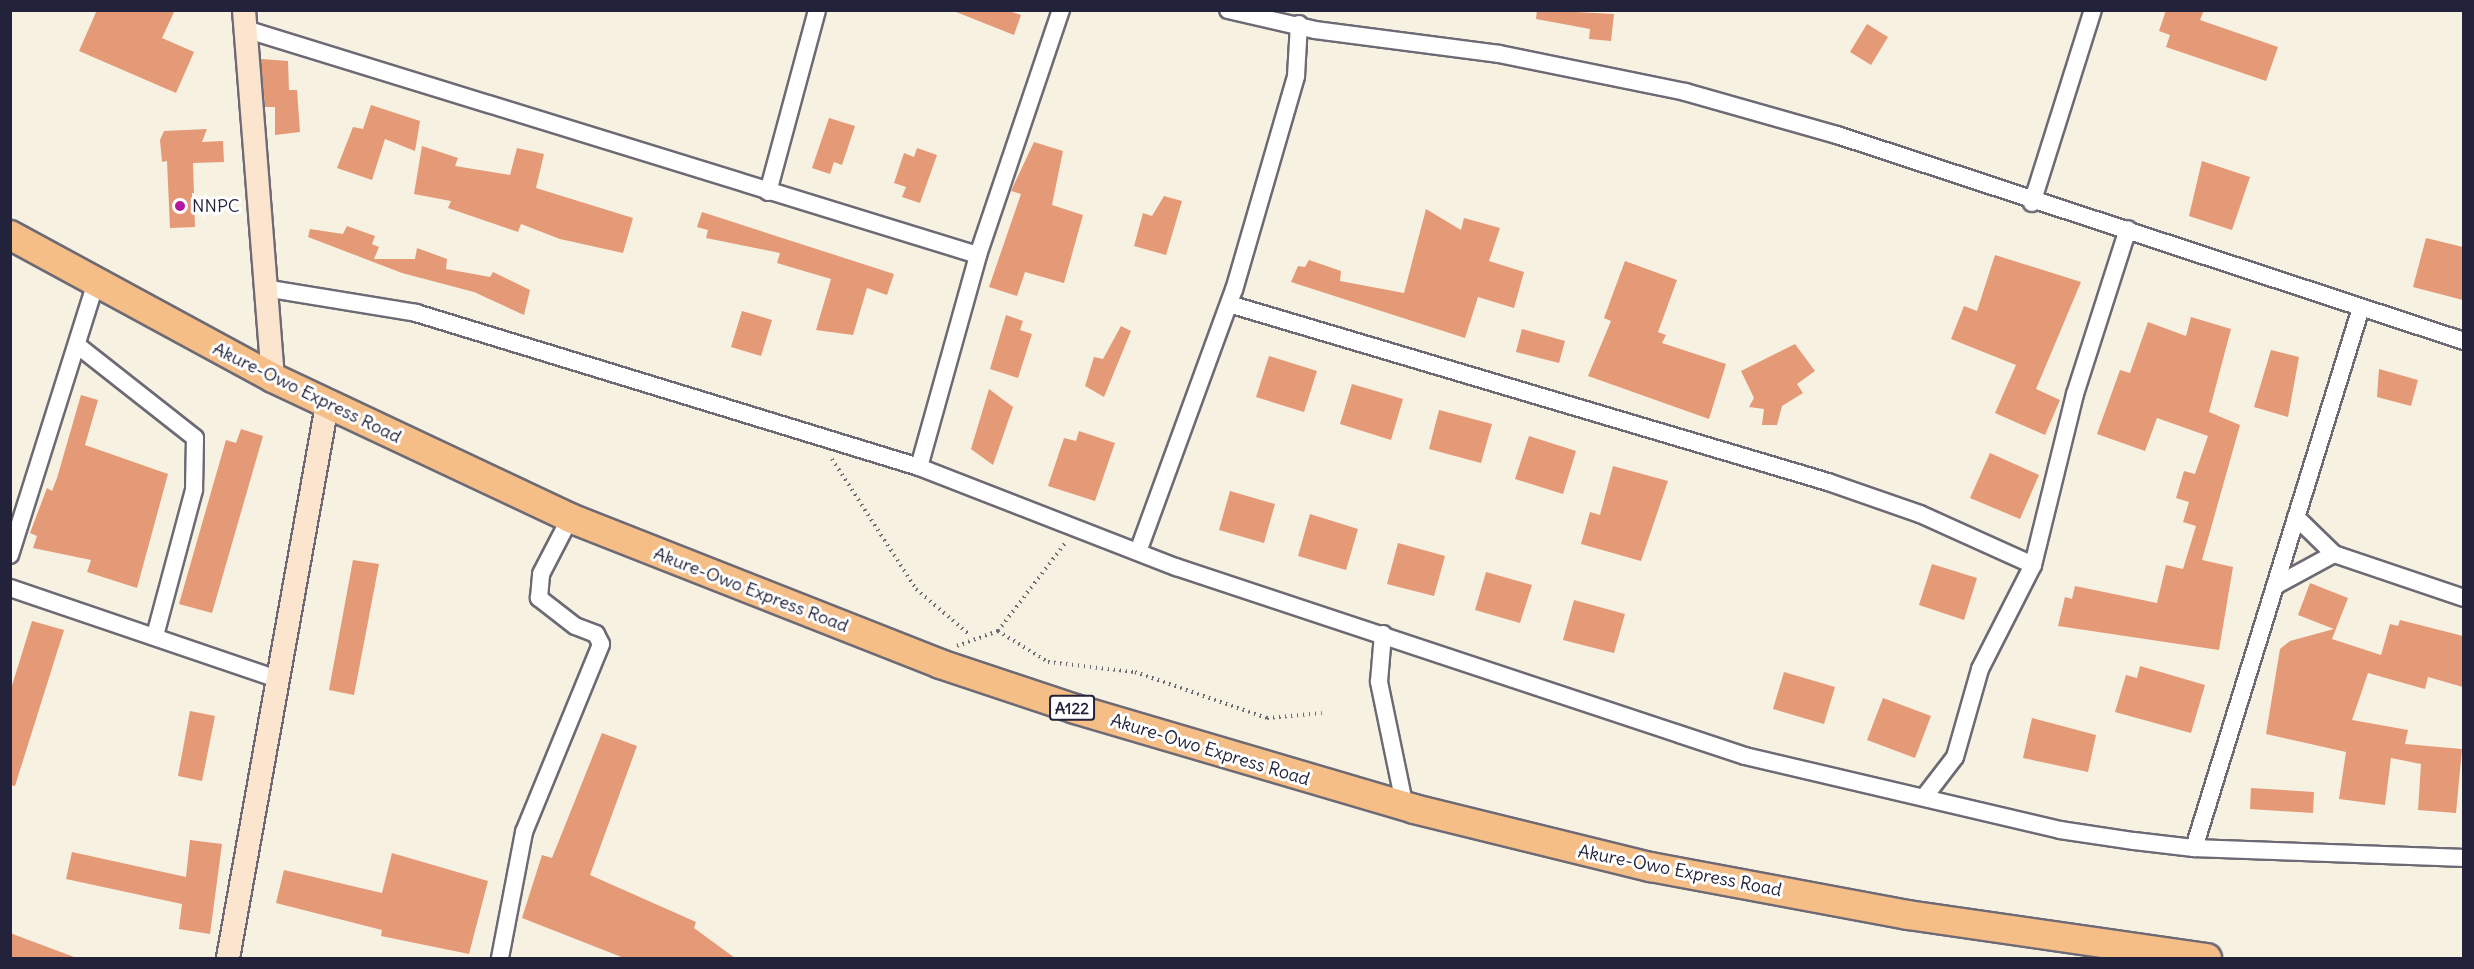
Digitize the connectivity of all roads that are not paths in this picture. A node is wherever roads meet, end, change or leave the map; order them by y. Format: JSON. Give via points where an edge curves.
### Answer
{"nodes":[{"id":1,"x":817,"y":10,"type":"edge"},
{"id":2,"x":1061,"y":10,"type":"edge"},
{"id":3,"x":1228,"y":10,"type":"edge"},
{"id":4,"x":2093,"y":10,"type":"edge"},
{"id":5,"x":244,"y":20,"type":"edge"},
{"id":6,"x":1299,"y":24,"type":"junction"},
{"id":7,"x":768,"y":192,"type":"junction"},
{"id":8,"x":2032,"y":203,"type":"junction"},
{"id":9,"x":2128,"y":229,"type":"junction"},
{"id":10,"x":10,"y":235,"type":"edge"},
{"id":11,"x":978,"y":255,"type":"junction"},
{"id":12,"x":95,"y":285,"type":"junction"},
{"id":13,"x":270,"y":289,"type":"junction"},
{"id":14,"x":1229,"y":304,"type":"junction"},
{"id":15,"x":2361,"y":308,"type":"junction"},
{"id":16,"x":2463,"y":340,"type":"edge"},
{"id":17,"x":77,"y":345,"type":"junction"},
{"id":18,"x":273,"y":378,"type":"junction"},
{"id":19,"x":327,"y":405,"type":"junction"},
{"id":20,"x":919,"y":467,"type":"junction"},
{"id":21,"x":2296,"y":517,"type":"junction"},
{"id":22,"x":570,"y":518,"type":"junction"},
{"id":23,"x":1139,"y":549,"type":"junction"},
{"id":24,"x":11,"y":552,"type":"edge"},
{"id":25,"x":2334,"y":554,"type":"junction"},
{"id":26,"x":2032,"y":565,"type":"junction"},
{"id":27,"x":2275,"y":585,"type":"junction"},
{"id":28,"x":10,"y":588,"type":"edge"},
{"id":29,"x":2463,"y":598,"type":"edge"},
{"id":30,"x":1383,"y":634,"type":"junction"},
{"id":31,"x":155,"y":636,"type":"junction"},
{"id":32,"x":274,"y":678,"type":"junction"},
{"id":33,"x":1925,"y":796,"type":"junction"},
{"id":34,"x":1406,"y":807,"type":"junction"},
{"id":35,"x":2194,"y":848,"type":"junction"},
{"id":36,"x":2463,"y":858,"type":"edge"},
{"id":37,"x":228,"y":958,"type":"edge"},
{"id":38,"x":500,"y":958,"type":"edge"},
{"id":39,"x":2207,"y":958,"type":"edge"}],
"edges":[{"from":1,"to":7,"type":"street"},
{"from":2,"to":11,"type":"street"},
{"from":3,"to":6,"type":"street"},
{"from":4,"to":8,"type":"street"},
{"from":5,"to":7,"type":"street"},
{"from":5,"to":13,"type":"main road"},
{"from":6,"to":8,"type":"street","via":[[1498,54],[1685,92],[1837,135]]},
{"from":6,"to":14,"type":"street","via":[[1296,76]]},
{"from":7,"to":11,"type":"street"},
{"from":8,"to":9,"type":"street"},
{"from":9,"to":15,"type":"street"},
{"from":9,"to":26,"type":"street","via":[[2076,394]]},
{"from":10,"to":12,"type":"highway","name":"Akure-Owo Express Road","number":"A122"},
{"from":11,"to":20,"type":"street"},
{"from":12,"to":17,"type":"street"},
{"from":12,"to":18,"type":"highway","name":"Akure-Owo Express Road","number":"A122"},
{"from":13,"to":18,"type":"main road"},
{"from":13,"to":20,"type":"street","via":[[416,313]]},
{"from":14,"to":23,"type":"street"},
{"from":14,"to":26,"type":"street","via":[[1828,482],[1920,514]]},
{"from":15,"to":16,"type":"street"},
{"from":15,"to":21,"type":"street"},
{"from":17,"to":24,"type":"street"},
{"from":17,"to":31,"type":"street","via":[[195,438],[194,490]]},
{"from":18,"to":19,"type":"highway","name":"Akure-Owo Express Road","number":"A122"},
{"from":19,"to":22,"type":"highway","name":"Akure-Owo Express Road","number":"A122"},
{"from":19,"to":32,"type":"main road"},
{"from":20,"to":23,"type":"street"},
{"from":21,"to":25,"type":"street"},
{"from":21,"to":27,"type":"street"},
{"from":22,"to":34,"type":"highway","name":"Akure-Owo Express Road","number":"A122","via":[[940,664],[1199,749]]},
{"from":22,"to":38,"type":"street","via":[[541,574],[539,598],[575,627],[596,634],[601,644],[524,832]]},
{"from":23,"to":30,"type":"street","via":[[1176,567]]},
{"from":25,"to":27,"type":"street"},
{"from":25,"to":29,"type":"street"},
{"from":26,"to":33,"type":"street","via":[[1980,669],[1955,757]]},
{"from":27,"to":35,"type":"street"},
{"from":28,"to":31,"type":"street"},
{"from":30,"to":33,"type":"street","via":[[1655,730]]},
{"from":30,"to":34,"type":"street","via":[[1379,682]]},
{"from":31,"to":32,"type":"street"},
{"from":32,"to":37,"type":"main road"},
{"from":33,"to":35,"type":"street","via":[[2060,830]]},
{"from":34,"to":39,"type":"highway","name":"Akure-Owo Express Road","number":"A122","via":[[1662,869],[1919,917]]},
{"from":35,"to":36,"type":"street"}]}
